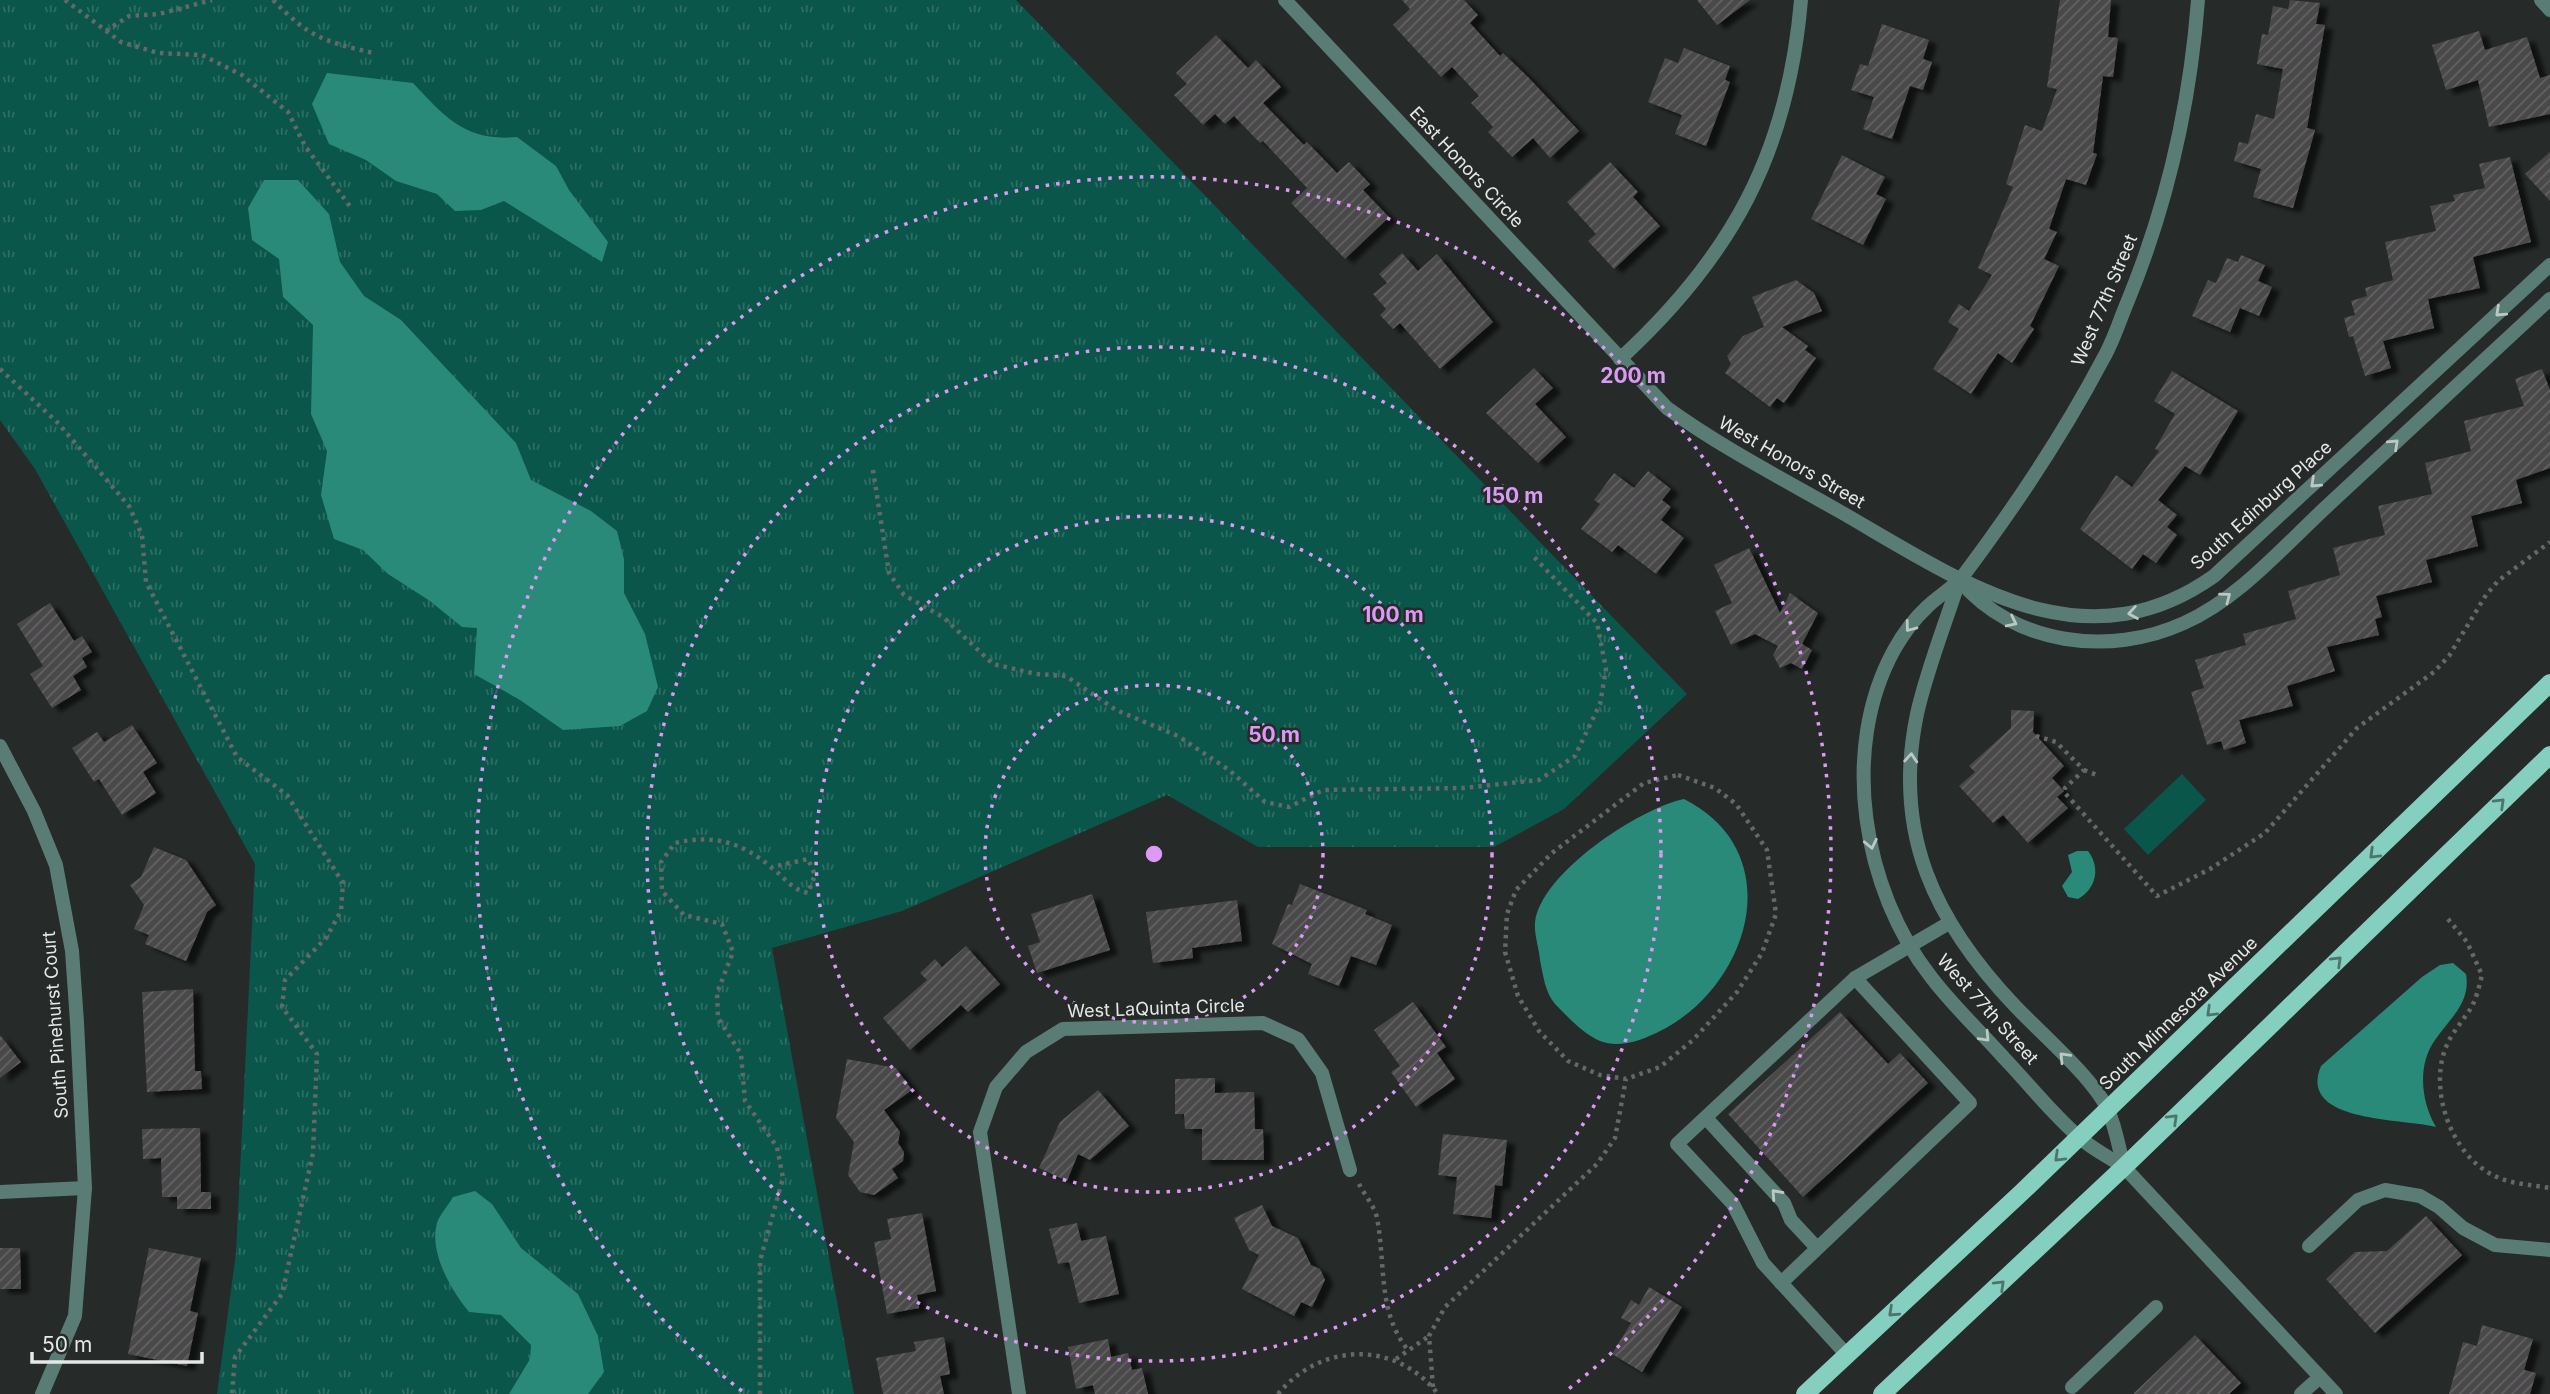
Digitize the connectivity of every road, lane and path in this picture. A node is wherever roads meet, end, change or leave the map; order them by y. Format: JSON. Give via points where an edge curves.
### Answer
{"nodes":[{"id":1,"x":65,"y":0,"type":"edge"},
{"id":2,"x":212,"y":0,"type":"edge"},
{"id":3,"x":273,"y":0,"type":"edge"},
{"id":4,"x":1285,"y":0,"type":"edge"},
{"id":5,"x":1801,"y":0,"type":"edge"},
{"id":6,"x":2198,"y":0,"type":"edge"},
{"id":7,"x":2541,"y":0,"type":"edge"},
{"id":8,"x":2550,"y":10,"type":"edge"},
{"id":9,"x":106,"y":31,"type":"junction"},
{"id":10,"x":373,"y":53,"type":"dead end"},
{"id":11,"x":352,"y":209,"type":"dead end"},
{"id":12,"x":2550,"y":265,"type":"edge"},
{"id":13,"x":2550,"y":299,"type":"edge"},
{"id":14,"x":1619,"y":359,"type":"junction"},
{"id":15,"x":0,"y":369,"type":"edge"},
{"id":16,"x":873,"y":470,"type":"dead end"},
{"id":17,"x":2550,"y":542,"type":"edge"},
{"id":18,"x":1534,"y":558,"type":"dead end"},
{"id":19,"x":1959,"y":580,"type":"junction"},
{"id":20,"x":2550,"y":683,"type":"edge"},
{"id":21,"x":2036,"y":736,"type":"dead end"},
{"id":22,"x":0,"y":746,"type":"edge"},
{"id":23,"x":2550,"y":755,"type":"edge"},
{"id":24,"x":2084,"y":770,"type":"junction"},
{"id":25,"x":2097,"y":775,"type":"dead end"},
{"id":26,"x":772,"y":867,"type":"junction"},
{"id":27,"x":2448,"y":919,"type":"dead end"},
{"id":28,"x":1949,"y":923,"type":"junction"},
{"id":29,"x":1910,"y":946,"type":"junction"},
{"id":30,"x":1856,"y":978,"type":"junction"},
{"id":31,"x":1626,"y":1079,"type":"junction"},
{"id":32,"x":2108,"y":1109,"type":"junction"},
{"id":33,"x":1706,"y":1118,"type":"junction"},
{"id":34,"x":2079,"y":1138,"type":"junction"},
{"id":35,"x":2124,"y":1167,"type":"junction"},
{"id":36,"x":1350,"y":1170,"type":"joint"},
{"id":37,"x":85,"y":1188,"type":"junction"},
{"id":38,"x":2550,"y":1188,"type":"edge"},
{"id":39,"x":0,"y":1192,"type":"edge"},
{"id":40,"x":2309,"y":1246,"type":"dead end"},
{"id":41,"x":1817,"y":1248,"type":"junction"},
{"id":42,"x":2550,"y":1250,"type":"edge"},
{"id":43,"x":1781,"y":1283,"type":"junction"},
{"id":44,"x":2156,"y":1307,"type":"dead end"},
{"id":45,"x":1429,"y":1336,"type":"junction"},
{"id":46,"x":1408,"y":1350,"type":"junction"},
{"id":47,"x":1847,"y":1355,"type":"junction"},
{"id":48,"x":1395,"y":1360,"type":"junction"},
{"id":49,"x":2320,"y":1377,"type":"junction"},
{"id":50,"x":1433,"y":1387,"type":"junction"},
{"id":51,"x":2072,"y":1392,"type":"edge"},
{"id":52,"x":42,"y":1394,"type":"edge"},
{"id":53,"x":232,"y":1394,"type":"edge"},
{"id":54,"x":761,"y":1394,"type":"edge"},
{"id":55,"x":1019,"y":1394,"type":"edge"},
{"id":56,"x":1278,"y":1394,"type":"edge"},
{"id":57,"x":1438,"y":1394,"type":"edge"},
{"id":58,"x":1805,"y":1394,"type":"edge"},
{"id":59,"x":1882,"y":1394,"type":"edge"},
{"id":60,"x":2301,"y":1394,"type":"edge"},
{"id":61,"x":2336,"y":1394,"type":"edge"}],
"edges":[{"from":1,"to":9,"type":"path"},
{"from":2,"to":9,"type":"path","via":[[159,14],[129,16]]},
{"from":3,"to":10,"type":"path","via":[[295,23],[325,42]]},
{"from":4,"to":14,"type":"street","name":"East Honors Circle"},
{"from":5,"to":14,"type":"street","via":[[1795,61],[1780,121],[1748,199],[1681,299]]},
{"from":6,"to":19,"type":"street","name":"West 77th Street","via":[[2195,47],[2172,175],[2138,276],[2105,355],[2047,454]]},
{"from":7,"to":8,"type":"street"},
{"from":9,"to":11,"type":"path","via":[[121,43],[158,53],[202,55],[242,75],[288,111],[305,146]]},
{"from":12,"to":19,"type":"street","name":"South Edinburg Place","one_way":true,"via":[[2234,559],[2176,600],[2126,615],[2070,616]]},
{"from":19,"to":13,"type":"street","one_way":true,"via":[[1976,601],[2004,619],[2067,640],[2129,639],[2187,622],[2251,577]]},
{"from":14,"to":19,"type":"street","name":"West Honors Street","via":[[1648,391],[1687,422]]},
{"from":15,"to":53,"type":"path","via":[[58,423],[130,506],[142,535],[146,582],[237,757],[287,795],[343,883],[341,911],[326,938],[285,980],[282,1007],[317,1054],[313,1153],[282,1294],[234,1357]]},
{"from":16,"to":18,"type":"path","via":[[889,573],[904,595],[943,617],[993,664],[1066,676],[1116,710],[1178,736],[1229,770],[1265,802],[1289,807],[1323,790],[1462,788],[1539,780],[1575,756],[1600,704],[1606,670],[1597,623]]},
{"from":17,"to":24,"type":"path","via":[[2498,581],[2442,664],[2357,728],[2265,833],[2210,870],[2157,895],[2064,792]]},
{"from":28,"to":19,"type":"street","name":"West 77th Street","one_way":true,"via":[[1918,851],[1909,780],[1918,711]]},
{"from":19,"to":29,"type":"street","name":"West 77th Street","one_way":true,"via":[[1927,606],[1893,652],[1872,708],[1866,747],[1869,836],[1892,912]]},
{"from":20,"to":32,"type":"main road","name":"South Minnesota Avenue","one_way":true},
{"from":21,"to":24,"type":"path","via":[[2056,742]]},
{"from":22,"to":37,"type":"street","name":"South Pinehurst Court","via":[[57,866],[72,951]]},
{"from":35,"to":23,"type":"main road","one_way":true},
{"from":24,"to":25,"type":"path"},
{"from":26,"to":26,"type":"path","via":[[795,890],[808,893],[815,875],[808,859]]},
{"from":26,"to":54,"type":"path","via":[[739,845],[700,837],[674,843],[661,862],[662,891],[684,915],[722,924],[733,952],[718,993],[718,1018],[741,1054],[745,1101],[777,1147],[783,1178],[760,1261]]},
{"from":27,"to":38,"type":"path","via":[[2467,942],[2482,975],[2470,1010],[2440,1065],[2438,1086],[2444,1107],[2471,1161],[2497,1177]]},
{"from":28,"to":29,"type":"street"},
{"from":32,"to":28,"type":"street","name":"West 77th Street","one_way":true,"via":[[1993,982]]},
{"from":29,"to":30,"type":"street"},
{"from":29,"to":34,"type":"street","name":"West 77th Street","one_way":true,"via":[[1938,986]]},
{"from":30,"to":33,"type":"street"},
{"from":30,"to":41,"type":"street","via":[[1970,1102]]},
{"from":31,"to":31,"type":"path","via":[[1568,1062],[1539,1031],[1518,996],[1505,952],[1507,914],[1516,890],[1552,853],[1644,783],[1678,775],[1715,788],[1736,804],[1767,850],[1776,914],[1762,953],[1737,992],[1693,1041],[1660,1067]]},
{"from":31,"to":45,"type":"path","via":[[1615,1138],[1597,1164],[1445,1307]]},
{"from":32,"to":34,"type":"main road","name":"South Minnesota Avenue"},
{"from":32,"to":35,"type":"street","name":"West 77th Street"},
{"from":41,"to":33,"type":"street","one_way":true,"via":[[1791,1220],[1784,1203]]},
{"from":33,"to":43,"type":"street","via":[[1677,1144],[1733,1204],[1762,1263]]},
{"from":34,"to":35,"type":"street","name":"West 77th Street"},
{"from":34,"to":47,"type":"main road","name":"South Minnesota Avenue","one_way":true},
{"from":35,"to":49,"type":"street","name":"West 77th Street"},
{"from":59,"to":35,"type":"main road","one_way":true},
{"from":36,"to":46,"type":"path","via":[[1377,1216],[1383,1292],[1397,1337]]},
{"from":36,"to":55,"type":"street","name":"West LaQuinta Circle","via":[[1322,1073],[1297,1039],[1263,1023],[1063,1029],[1026,1052],[996,1087],[980,1132]]},
{"from":37,"to":39,"type":"street"},
{"from":37,"to":52,"type":"street","name":"South Pinehurst Court","via":[[75,1316]]},
{"from":40,"to":42,"type":"street","via":[[2358,1200],[2385,1190],[2420,1196],[2463,1228],[2496,1245]]},
{"from":41,"to":43,"type":"street"},
{"from":43,"to":47,"type":"street"},
{"from":44,"to":51,"type":"street"},
{"from":45,"to":46,"type":"path"},
{"from":45,"to":50,"type":"path"},
{"from":46,"to":48,"type":"path"},
{"from":47,"to":58,"type":"main road","name":"South Minnesota Avenue"},
{"from":48,"to":50,"type":"path","via":[[1414,1367]]},
{"from":48,"to":56,"type":"path","via":[[1352,1355],[1323,1358]]},
{"from":49,"to":60,"type":"street"},
{"from":49,"to":61,"type":"street","name":"West 77th Street"},
{"from":50,"to":57,"type":"path"}]}
